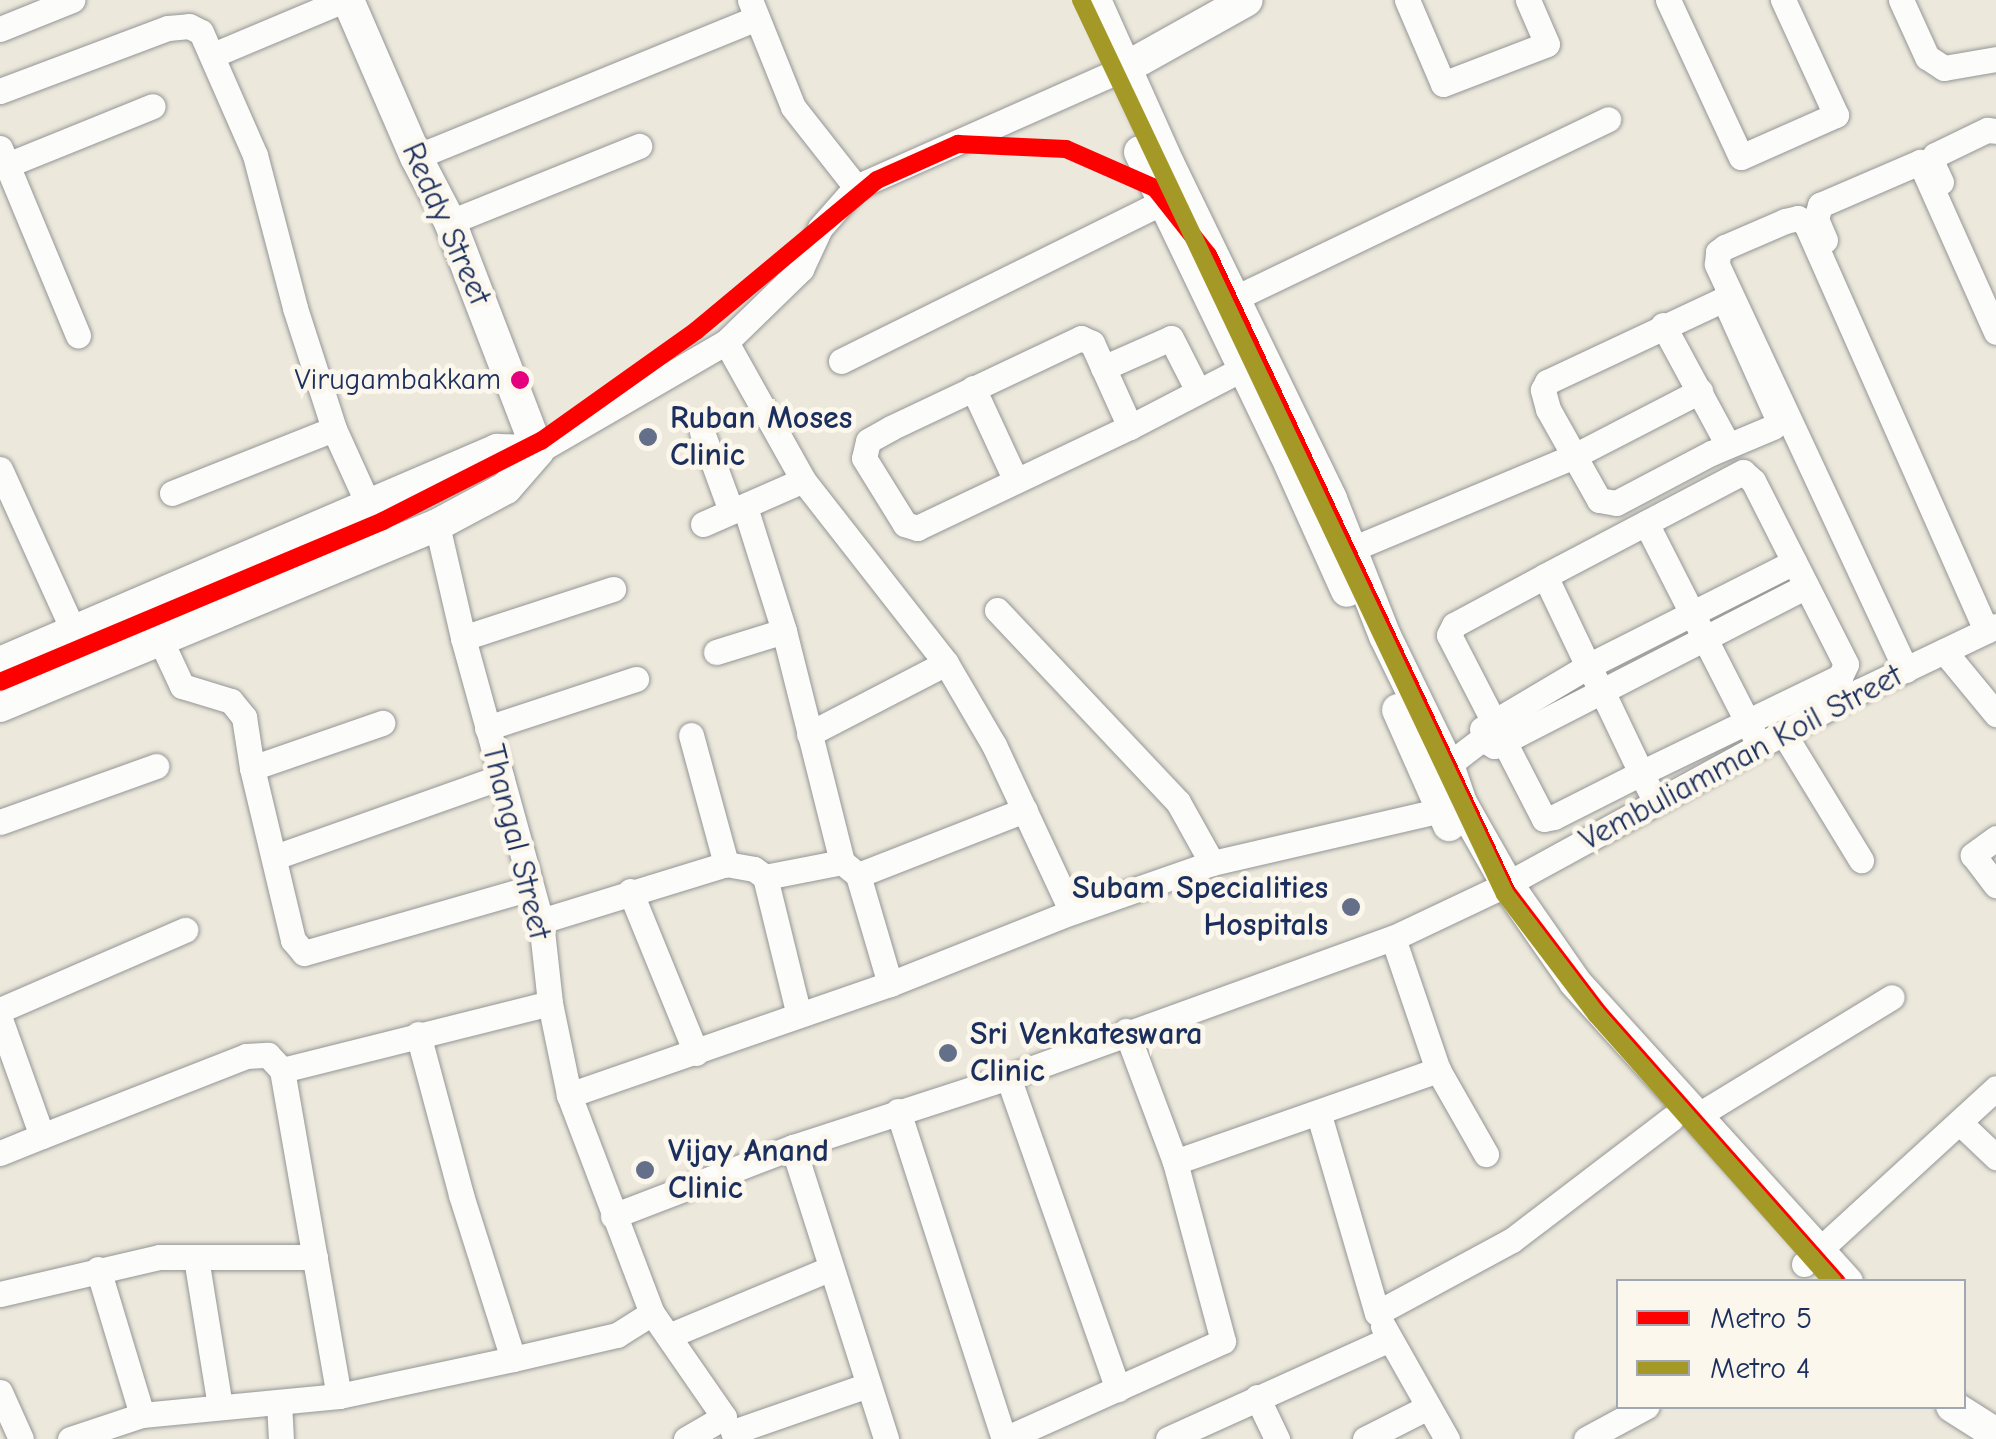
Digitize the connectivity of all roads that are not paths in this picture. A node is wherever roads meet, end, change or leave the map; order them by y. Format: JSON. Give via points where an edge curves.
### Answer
{"nodes":[{"id":1,"x":72,"y":0,"type":"edge"},
{"id":2,"x":346,"y":0,"type":"edge"},
{"id":3,"x":1076,"y":0,"type":"edge"},
{"id":4,"x":1096,"y":0,"type":"edge"},
{"id":5,"x":1247,"y":0,"type":"edge"},
{"id":6,"x":1407,"y":0,"type":"edge"},
{"id":7,"x":1528,"y":0,"type":"edge"},
{"id":8,"x":1668,"y":0,"type":"edge"},
{"id":9,"x":1784,"y":0,"type":"edge"},
{"id":10,"x":1901,"y":0,"type":"edge"},
{"id":11,"x":752,"y":10,"type":"edge"},
{"id":12,"x":0,"y":29,"type":"edge"},
{"id":13,"x":213,"y":55,"type":"junction"},
{"id":14,"x":1996,"y":59,"type":"edge"},
{"id":15,"x":1118,"y":71,"type":"junction"},
{"id":16,"x":0,"y":90,"type":"edge"},
{"id":17,"x":153,"y":106,"type":"dead end"},
{"id":18,"x":1608,"y":119,"type":"dead end"},
{"id":19,"x":1996,"y":131,"type":"edge"},
{"id":20,"x":639,"y":146,"type":"dead end"},
{"id":21,"x":4,"y":156,"type":"edge"},
{"id":22,"x":416,"y":157,"type":"junction"},
{"id":23,"x":856,"y":187,"type":"junction"},
{"id":24,"x":1161,"y":203,"type":"junction"},
{"id":25,"x":450,"y":222,"type":"junction"},
{"id":26,"x":1233,"y":299,"type":"junction"},
{"id":27,"x":1996,"y":311,"type":"edge"},
{"id":28,"x":1663,"y":324,"type":"junction"},
{"id":29,"x":1996,"y":332,"type":"edge"},
{"id":30,"x":78,"y":335,"type":"dead end"},
{"id":31,"x":726,"y":342,"type":"junction"},
{"id":32,"x":842,"y":361,"type":"dead end"},
{"id":33,"x":1103,"y":368,"type":"junction"},
{"id":34,"x":1242,"y":369,"type":"junction"},
{"id":35,"x":973,"y":388,"type":"junction"},
{"id":36,"x":1700,"y":391,"type":"junction"},
{"id":37,"x":1198,"y":392,"type":"junction"},
{"id":38,"x":1130,"y":426,"type":"junction"},
{"id":39,"x":334,"y":429,"type":"junction"},
{"id":40,"x":702,"y":432,"type":"dead end"},
{"id":41,"x":1728,"y":445,"type":"junction"},
{"id":42,"x":538,"y":451,"type":"junction"},
{"id":43,"x":1574,"y":456,"type":"junction"},
{"id":44,"x":0,"y":469,"type":"edge"},
{"id":45,"x":803,"y":480,"type":"junction"},
{"id":46,"x":1016,"y":481,"type":"junction"},
{"id":47,"x":172,"y":493,"type":"dead end"},
{"id":48,"x":368,"y":504,"type":"junction"},
{"id":49,"x":738,"y":509,"type":"junction"},
{"id":50,"x":1646,"y":523,"type":"junction"},
{"id":51,"x":703,"y":524,"type":"dead end"},
{"id":52,"x":436,"y":525,"type":"junction"},
{"id":53,"x":1352,"y":549,"type":"junction"},
{"id":54,"x":1794,"y":562,"type":"junction"},
{"id":55,"x":1545,"y":576,"type":"junction"},
{"id":56,"x":1806,"y":586,"type":"junction"},
{"id":57,"x":613,"y":589,"type":"dead end"},
{"id":58,"x":998,"y":610,"type":"dead end"},
{"id":59,"x":1690,"y":614,"type":"junction"},
{"id":60,"x":1993,"y":627,"type":"edge"},
{"id":61,"x":784,"y":631,"type":"junction"},
{"id":62,"x":75,"y":634,"type":"junction"},
{"id":63,"x":463,"y":638,"type":"junction"},
{"id":64,"x":1703,"y":638,"type":"junction"},
{"id":65,"x":160,"y":639,"type":"junction"},
{"id":66,"x":1944,"y":651,"type":"junction"},
{"id":67,"x":716,"y":652,"type":"dead end"},
{"id":68,"x":0,"y":663,"type":"edge"},
{"id":69,"x":946,"y":663,"type":"junction"},
{"id":70,"x":1588,"y":666,"type":"junction"},
{"id":71,"x":1906,"y":670,"type":"junction"},
{"id":72,"x":636,"y":679,"type":"dead end"},
{"id":73,"x":1601,"y":689,"type":"junction"},
{"id":74,"x":0,"y":706,"type":"edge"},
{"id":75,"x":1996,"y":714,"type":"edge"},
{"id":76,"x":1747,"y":722,"type":"junction"},
{"id":77,"x":382,"y":723,"type":"dead end"},
{"id":78,"x":486,"y":728,"type":"junction"},
{"id":79,"x":1492,"y":733,"type":"junction"},
{"id":80,"x":809,"y":734,"type":"junction"},
{"id":81,"x":1784,"y":734,"type":"junction"},
{"id":82,"x":691,"y":735,"type":"dead end"},
{"id":83,"x":1760,"y":747,"type":"junction"},
{"id":84,"x":156,"y":766,"type":"dead end"},
{"id":85,"x":1448,"y":766,"type":"junction"},
{"id":86,"x":252,"y":768,"type":"junction"},
{"id":87,"x":1641,"y":773,"type":"junction"},
{"id":88,"x":500,"y":777,"type":"junction"},
{"id":89,"x":1655,"y":801,"type":"junction"},
{"id":90,"x":1025,"y":810,"type":"junction"},
{"id":91,"x":1441,"y":810,"type":"junction"},
{"id":92,"x":0,"y":822,"type":"edge"},
{"id":93,"x":1996,"y":838,"type":"edge"},
{"id":94,"x":275,"y":857,"type":"junction"},
{"id":95,"x":1860,"y":860,"type":"dead end"},
{"id":96,"x":1212,"y":863,"type":"junction"},
{"id":97,"x":726,"y":864,"type":"junction"},
{"id":98,"x":850,"y":868,"type":"junction"},
{"id":99,"x":765,"y":877,"type":"junction"},
{"id":100,"x":1996,"y":885,"type":"edge"},
{"id":101,"x":530,"y":888,"type":"junction"},
{"id":102,"x":1498,"y":889,"type":"junction"},
{"id":103,"x":630,"y":891,"type":"junction"},
{"id":104,"x":1072,"y":912,"type":"junction"},
{"id":105,"x":541,"y":920,"type":"junction"},
{"id":106,"x":185,"y":930,"type":"dead end"},
{"id":107,"x":1394,"y":938,"type":"junction"},
{"id":108,"x":890,"y":984,"type":"junction"},
{"id":109,"x":1892,"y":997,"type":"dead end"},
{"id":110,"x":550,"y":1003,"type":"junction"},
{"id":111,"x":0,"y":1010,"type":"edge"},
{"id":112,"x":799,"y":1015,"type":"junction"},
{"id":113,"x":0,"y":1020,"type":"edge"},
{"id":114,"x":1126,"y":1031,"type":"junction"},
{"id":115,"x":418,"y":1034,"type":"junction"},
{"id":116,"x":696,"y":1053,"type":"junction"},
{"id":117,"x":282,"y":1070,"type":"junction"},
{"id":118,"x":1438,"y":1070,"type":"junction"},
{"id":119,"x":1008,"y":1077,"type":"junction"},
{"id":120,"x":1996,"y":1088,"type":"edge"},
{"id":121,"x":570,"y":1095,"type":"junction"},
{"id":122,"x":898,"y":1111,"type":"junction"},
{"id":123,"x":1319,"y":1115,"type":"junction"},
{"id":124,"x":1684,"y":1118,"type":"junction"},
{"id":125,"x":1960,"y":1123,"type":"junction"},
{"id":126,"x":42,"y":1136,"type":"junction"},
{"id":127,"x":794,"y":1147,"type":"junction"},
{"id":128,"x":0,"y":1153,"type":"edge"},
{"id":129,"x":1486,"y":1154,"type":"dead end"},
{"id":130,"x":1996,"y":1157,"type":"edge"},
{"id":131,"x":1174,"y":1162,"type":"junction"},
{"id":132,"x":613,"y":1216,"type":"junction"},
{"id":133,"x":316,"y":1257,"type":"junction"},
{"id":134,"x":196,"y":1258,"type":"junction"},
{"id":135,"x":1815,"y":1266,"type":"edge"},
{"id":136,"x":831,"y":1268,"type":"junction"},
{"id":137,"x":98,"y":1269,"type":"junction"},
{"id":138,"x":1840,"y":1279,"type":"edge"},
{"id":139,"x":0,"y":1294,"type":"edge"},
{"id":140,"x":652,"y":1313,"type":"junction"},
{"id":141,"x":1377,"y":1314,"type":"junction"},
{"id":142,"x":671,"y":1335,"type":"junction"},
{"id":143,"x":1389,"y":1340,"type":"junction"},
{"id":144,"x":512,"y":1359,"type":"junction"},
{"id":145,"x":868,"y":1385,"type":"junction"},
{"id":146,"x":1118,"y":1389,"type":"junction"},
{"id":147,"x":0,"y":1392,"type":"edge"},
{"id":148,"x":1966,"y":1393,"type":"edge"},
{"id":149,"x":339,"y":1396,"type":"junction"},
{"id":150,"x":1257,"y":1397,"type":"junction"},
{"id":151,"x":279,"y":1402,"type":"junction"},
{"id":152,"x":220,"y":1406,"type":"junction"},
{"id":153,"x":1428,"y":1407,"type":"junction"},
{"id":154,"x":1641,"y":1409,"type":"edge"},
{"id":155,"x":1957,"y":1409,"type":"edge"},
{"id":156,"x":1996,"y":1414,"type":"edge"},
{"id":157,"x":142,"y":1415,"type":"junction"},
{"id":158,"x":731,"y":1429,"type":"edge"},
{"id":159,"x":1996,"y":1434,"type":"edge"},
{"id":160,"x":21,"y":1439,"type":"edge"},
{"id":161,"x":70,"y":1439,"type":"edge"},
{"id":162,"x":281,"y":1439,"type":"edge"},
{"id":163,"x":686,"y":1439,"type":"edge"},
{"id":164,"x":886,"y":1439,"type":"edge"},
{"id":165,"x":1005,"y":1439,"type":"edge"},
{"id":166,"x":1168,"y":1439,"type":"edge"},
{"id":167,"x":1277,"y":1439,"type":"edge"},
{"id":168,"x":1365,"y":1439,"type":"edge"},
{"id":169,"x":1447,"y":1439,"type":"edge"},
{"id":170,"x":1586,"y":1439,"type":"edge"}],
"edges":[{"from":1,"to":12,"type":"street"},
{"from":2,"to":13,"type":"street"},
{"from":2,"to":22,"type":"main road","name":"Reddy Street"},
{"from":3,"to":15,"type":"main road"},
{"from":4,"to":15,"type":"main road"},
{"from":5,"to":15,"type":"main road"},
{"from":6,"to":7,"type":"street","via":[[1443,84],[1547,44]]},
{"from":8,"to":9,"type":"street","via":[[1741,157],[1836,116]]},
{"from":10,"to":14,"type":"street","via":[[1927,57],[1944,68]]},
{"from":11,"to":22,"type":"street"},
{"from":11,"to":23,"type":"street","via":[[793,107]]},
{"from":13,"to":16,"type":"street","via":[[201,32],[168,28]]},
{"from":13,"to":39,"type":"street","via":[[254,154]]},
{"from":15,"to":23,"type":"street"},
{"from":15,"to":24,"type":"main road"},
{"from":15,"to":26,"type":"main road"},
{"from":17,"to":21,"type":"street"},
{"from":18,"to":26,"type":"street"},
{"from":19,"to":27,"type":"street","via":[[1942,150],[1933,165]]},
{"from":20,"to":25,"type":"street"},
{"from":21,"to":30,"type":"street"},
{"from":22,"to":25,"type":"main road","name":"Reddy Street"},
{"from":23,"to":31,"type":"street","via":[[820,228],[801,269]]},
{"from":24,"to":32,"type":"street"},
{"from":24,"to":34,"type":"main road"},
{"from":25,"to":42,"type":"main road","name":"Reddy Street"},
{"from":26,"to":53,"type":"main road"},
{"from":28,"to":36,"type":"street"},
{"from":28,"to":41,"type":"street","via":[[1724,299],[1778,419]]},
{"from":28,"to":43,"type":"street","via":[[1547,382],[1544,400]]},
{"from":29,"to":60,"type":"street","via":[[1920,162],[1815,211]]},
{"from":31,"to":42,"type":"street"},
{"from":31,"to":45,"type":"street"},
{"from":33,"to":35,"type":"street","via":[[1092,344],[1081,338]]},
{"from":33,"to":37,"type":"street","via":[[1171,338]]},
{"from":33,"to":38,"type":"street"},
{"from":34,"to":37,"type":"street"},
{"from":34,"to":91,"type":"main road","via":[[1286,453]]},
{"from":35,"to":46,"type":"street"},
{"from":35,"to":46,"type":"street","via":[[868,441],[868,468],[910,528]]},
{"from":36,"to":41,"type":"street"},
{"from":36,"to":43,"type":"street"},
{"from":37,"to":38,"type":"street"},
{"from":38,"to":46,"type":"street"},
{"from":39,"to":47,"type":"street"},
{"from":39,"to":48,"type":"street"},
{"from":40,"to":49,"type":"street"},
{"from":41,"to":43,"type":"street","via":[[1616,503],[1598,500]]},
{"from":42,"to":48,"type":"main road","via":[[497,450]]},
{"from":42,"to":52,"type":"main road","via":[[506,488]]},
{"from":43,"to":53,"type":"street"},
{"from":44,"to":62,"type":"street"},
{"from":45,"to":49,"type":"street"},
{"from":45,"to":69,"type":"street"},
{"from":48,"to":62,"type":"main road"},
{"from":49,"to":51,"type":"street"},
{"from":49,"to":61,"type":"street"},
{"from":50,"to":54,"type":"street","via":[[1743,472]]},
{"from":50,"to":55,"type":"street"},
{"from":50,"to":59,"type":"street"},
{"from":52,"to":63,"type":"street","name":"Thangal Street"},
{"from":52,"to":65,"type":"main road"},
{"from":53,"to":85,"type":"main road","via":[[1385,636]]},
{"from":54,"to":56,"type":"street"},
{"from":54,"to":59,"type":"street"},
{"from":55,"to":70,"type":"street"},
{"from":55,"to":79,"type":"street","via":[[1449,629]]},
{"from":56,"to":64,"type":"street"},
{"from":56,"to":76,"type":"street","via":[[1846,664],[1844,672]]},
{"from":57,"to":63,"type":"street"},
{"from":58,"to":96,"type":"street","via":[[1178,802]]},
{"from":59,"to":64,"type":"street"},
{"from":59,"to":70,"type":"street"},
{"from":60,"to":66,"type":"street","name":"Vembuliamman Koil Street"},
{"from":60,"to":71,"type":"street","via":[[1806,224],[1784,221],[1725,246],[1717,264]]},
{"from":61,"to":67,"type":"street"},
{"from":61,"to":80,"type":"street"},
{"from":62,"to":68,"type":"main road"},
{"from":63,"to":78,"type":"street","name":"Thangal Street"},
{"from":64,"to":73,"type":"street"},
{"from":64,"to":76,"type":"street"},
{"from":65,"to":74,"type":"main road"},
{"from":65,"to":86,"type":"street","via":[[182,686],[231,701],[244,716]]},
{"from":66,"to":71,"type":"street","name":"Vembuliamman Koil Street"},
{"from":66,"to":75,"type":"street"},
{"from":69,"to":80,"type":"street"},
{"from":69,"to":90,"type":"street"},
{"from":70,"to":73,"type":"street"},
{"from":70,"to":79,"type":"street"},
{"from":71,"to":81,"type":"street","name":"Vembuliamman Koil Street"},
{"from":72,"to":78,"type":"street"},
{"from":73,"to":79,"type":"street"},
{"from":73,"to":87,"type":"street"},
{"from":76,"to":83,"type":"street"},
{"from":76,"to":87,"type":"street"},
{"from":77,"to":86,"type":"street"},
{"from":78,"to":88,"type":"street","name":"Thangal Street"},
{"from":79,"to":85,"type":"street"},
{"from":79,"to":87,"type":"street","via":[[1548,820]]},
{"from":80,"to":98,"type":"street"},
{"from":81,"to":83,"type":"street","name":"Vembuliamman Koil Street"},
{"from":81,"to":95,"type":"street"},
{"from":82,"to":97,"type":"street"},
{"from":83,"to":89,"type":"street","name":"Vembuliamman Koil Street"},
{"from":84,"to":92,"type":"street"},
{"from":85,"to":102,"type":"main road"},
{"from":86,"to":94,"type":"street"},
{"from":87,"to":89,"type":"street"},
{"from":88,"to":94,"type":"street"},
{"from":88,"to":101,"type":"street","name":"Thangal Street"},
{"from":89,"to":102,"type":"street","name":"Vembuliamman Koil Street"},
{"from":90,"to":98,"type":"street"},
{"from":90,"to":104,"type":"street"},
{"from":91,"to":96,"type":"street"},
{"from":91,"to":102,"type":"main road"},
{"from":93,"to":100,"type":"street","via":[[1973,855]]},
{"from":94,"to":101,"type":"street","via":[[293,940],[304,953]]},
{"from":96,"to":104,"type":"street"},
{"from":97,"to":99,"type":"street"},
{"from":97,"to":103,"type":"street"},
{"from":98,"to":99,"type":"street"},
{"from":98,"to":108,"type":"street"},
{"from":99,"to":112,"type":"street"},
{"from":101,"to":105,"type":"street","name":"Thangal Street"},
{"from":102,"to":107,"type":"street","name":"Vembuliamman Koil Street"},
{"from":102,"to":124,"type":"main road","via":[[1586,1024]]},
{"from":103,"to":105,"type":"street"},
{"from":103,"to":116,"type":"street"},
{"from":104,"to":108,"type":"street"},
{"from":105,"to":110,"type":"street","name":"Thangal Street"},
{"from":106,"to":111,"type":"street"},
{"from":107,"to":114,"type":"street","name":"Vembuliamman Koil Street"},
{"from":107,"to":118,"type":"street"},
{"from":108,"to":112,"type":"street"},
{"from":109,"to":124,"type":"street"},
{"from":110,"to":115,"type":"street"},
{"from":110,"to":121,"type":"street","name":"Thangal Street"},
{"from":112,"to":116,"type":"street"},
{"from":113,"to":126,"type":"street"},
{"from":114,"to":119,"type":"street","name":"Vembuliamman Koil Street"},
{"from":114,"to":131,"type":"street"},
{"from":115,"to":117,"type":"street"},
{"from":115,"to":144,"type":"street"},
{"from":116,"to":121,"type":"street"},
{"from":117,"to":126,"type":"street","via":[[268,1055],[246,1056]]},
{"from":117,"to":133,"type":"street"},
{"from":118,"to":123,"type":"street"},
{"from":118,"to":129,"type":"street"},
{"from":119,"to":122,"type":"street","name":"Vembuliamman Koil Street"},
{"from":119,"to":146,"type":"street"},
{"from":120,"to":125,"type":"street"},
{"from":121,"to":132,"type":"street","name":"Thangal Street"},
{"from":122,"to":127,"type":"street","name":"Vembuliamman Koil Street"},
{"from":122,"to":165,"type":"street"},
{"from":123,"to":131,"type":"street"},
{"from":123,"to":141,"type":"street"},
{"from":124,"to":135,"type":"main road"},
{"from":124,"to":141,"type":"street","via":[[1512,1240]]},
{"from":125,"to":130,"type":"street"},
{"from":125,"to":135,"type":"street"},
{"from":126,"to":128,"type":"street"},
{"from":127,"to":132,"type":"street","name":"Vembuliamman Koil Street"},
{"from":127,"to":136,"type":"street"},
{"from":131,"to":146,"type":"street","via":[[1223,1341]]},
{"from":132,"to":140,"type":"street","name":"Thangal Street"},
{"from":133,"to":134,"type":"street"},
{"from":133,"to":149,"type":"street"},
{"from":134,"to":137,"type":"street","via":[[159,1257]]},
{"from":134,"to":152,"type":"street"},
{"from":135,"to":138,"type":"main road"},
{"from":136,"to":142,"type":"street"},
{"from":136,"to":145,"type":"street"},
{"from":137,"to":139,"type":"street"},
{"from":137,"to":157,"type":"street"},
{"from":140,"to":142,"type":"street","name":"Thangal Street"},
{"from":140,"to":144,"type":"street","via":[[617,1334]]},
{"from":141,"to":143,"type":"street"},
{"from":142,"to":158,"type":"street","name":"Thangal Street"},
{"from":143,"to":150,"type":"street"},
{"from":143,"to":153,"type":"street"},
{"from":144,"to":149,"type":"street"},
{"from":145,"to":158,"type":"street"},
{"from":145,"to":164,"type":"street"},
{"from":146,"to":165,"type":"street"},
{"from":147,"to":160,"type":"street"},
{"from":148,"to":156,"type":"main road"},
{"from":149,"to":151,"type":"street"},
{"from":150,"to":166,"type":"street"},
{"from":150,"to":167,"type":"street"},
{"from":151,"to":152,"type":"street"},
{"from":151,"to":162,"type":"street"},
{"from":152,"to":157,"type":"street"},
{"from":153,"to":168,"type":"street"},
{"from":153,"to":169,"type":"street"},
{"from":154,"to":170,"type":"street"},
{"from":155,"to":159,"type":"main road"},
{"from":157,"to":161,"type":"street"},
{"from":158,"to":163,"type":"street"}]}
